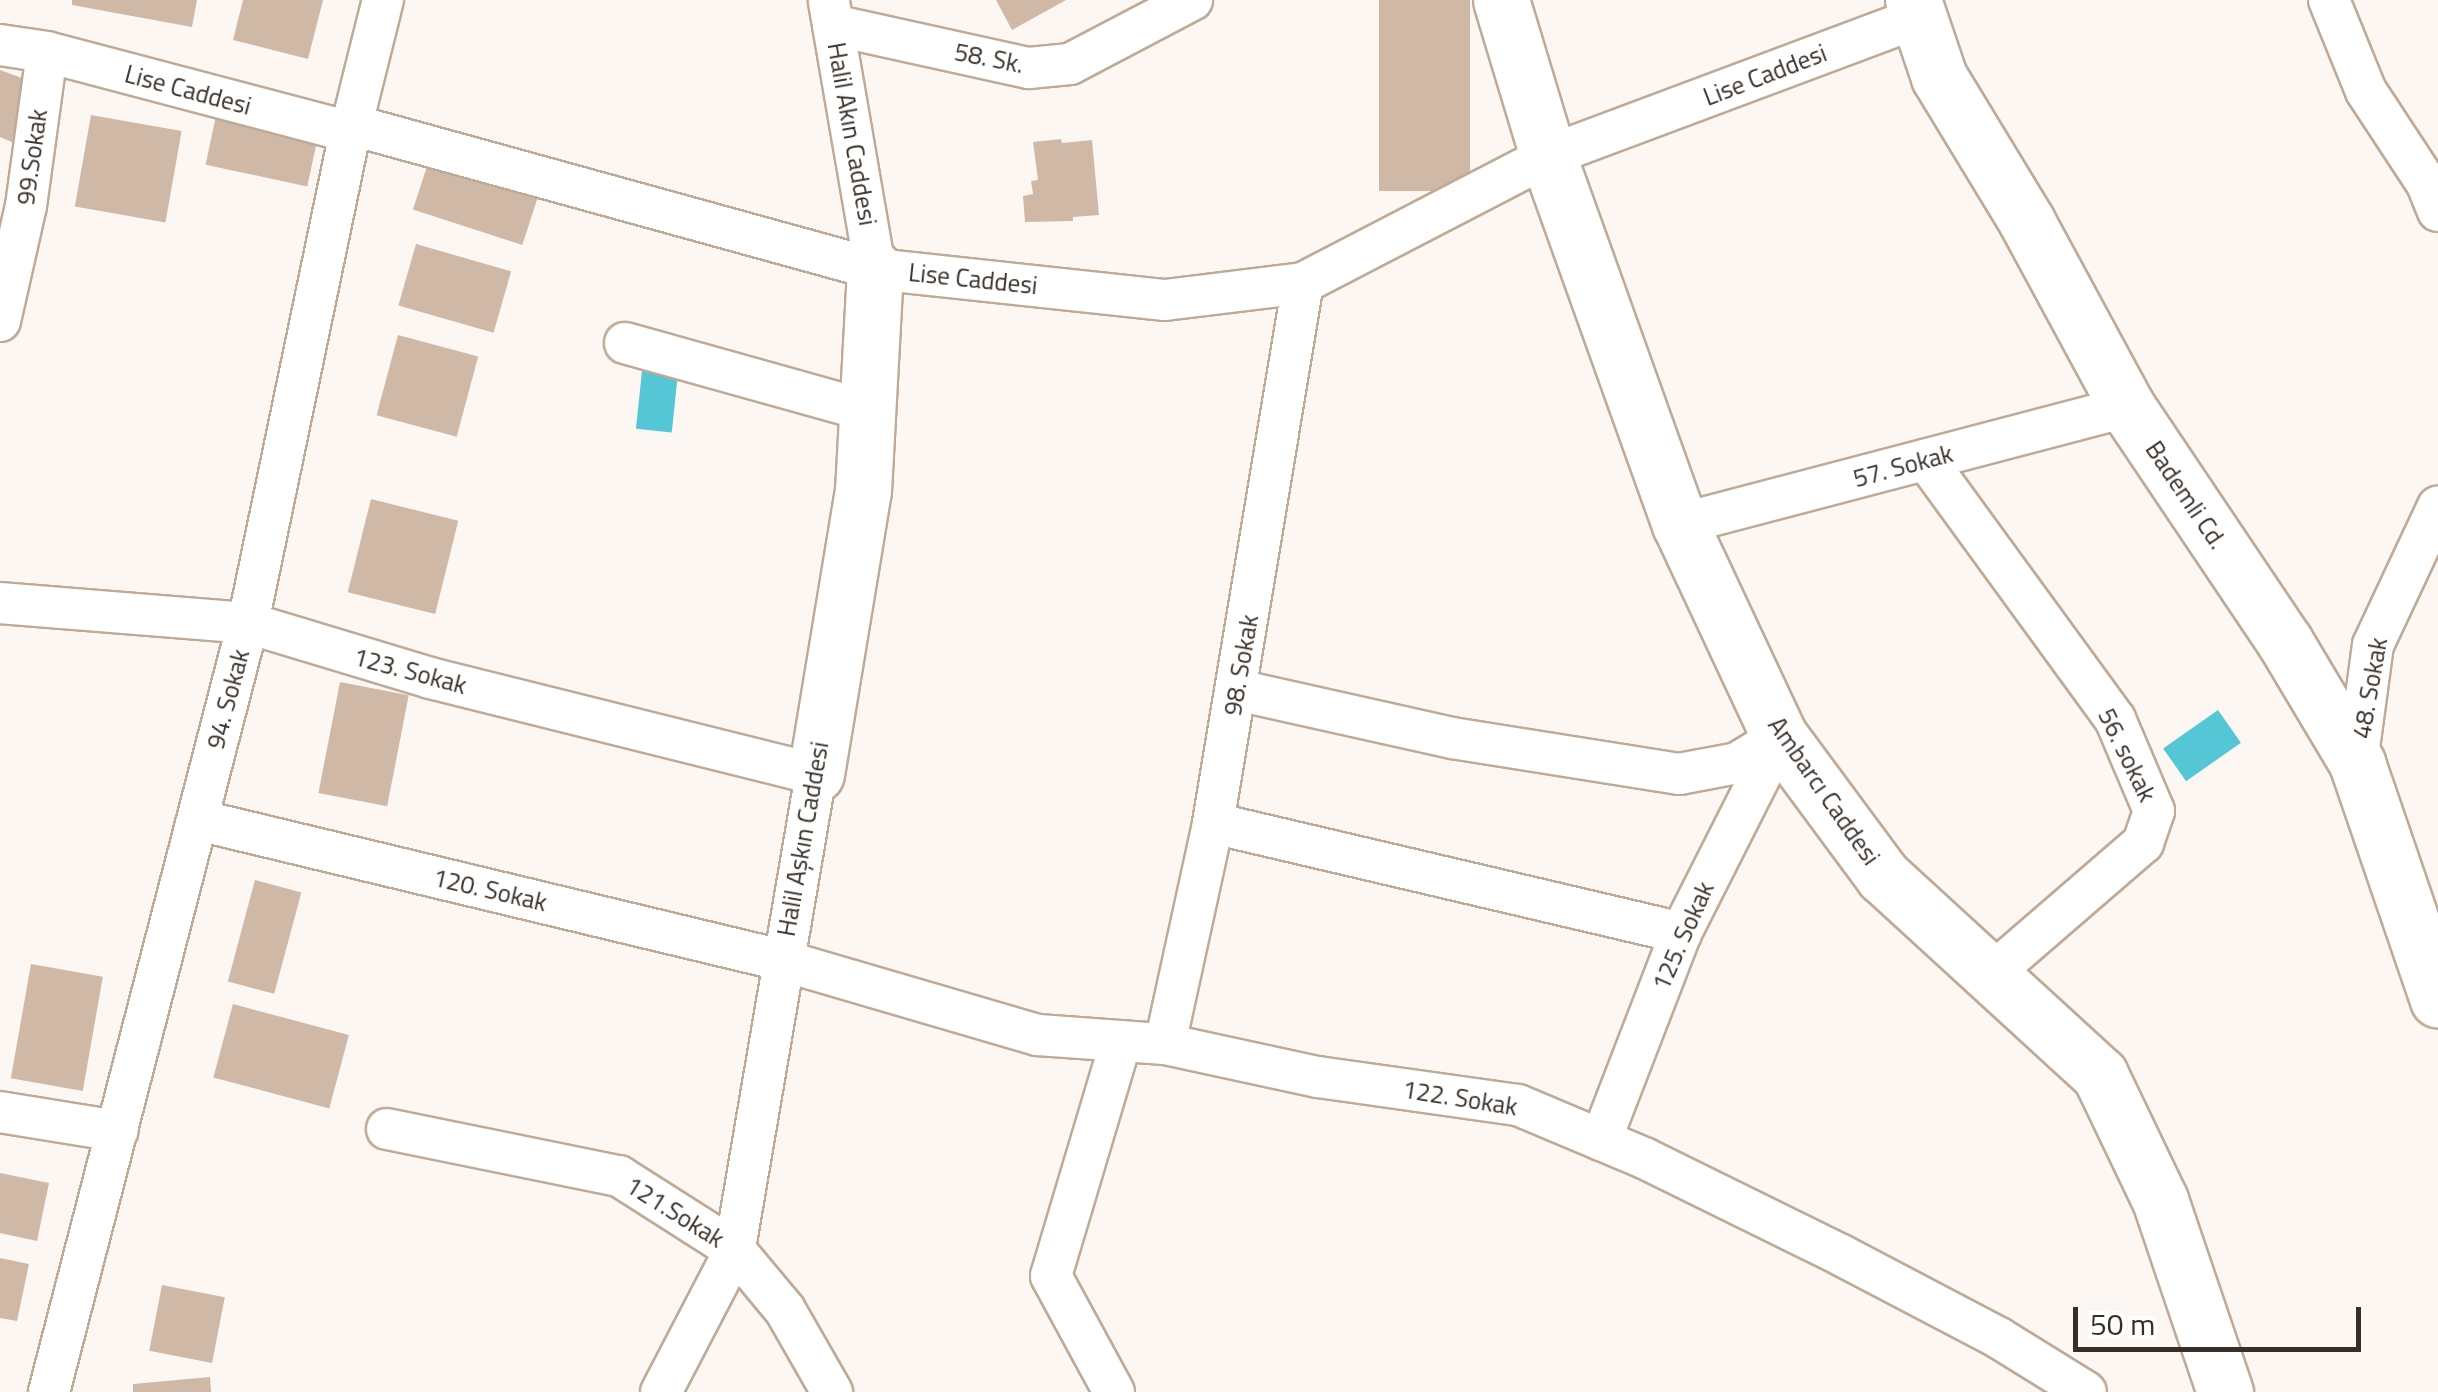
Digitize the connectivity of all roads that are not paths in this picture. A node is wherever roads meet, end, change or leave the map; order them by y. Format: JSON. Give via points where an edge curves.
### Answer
{"nodes":[{"id":1,"x":383,"y":0,"type":"edge"},
{"id":2,"x":1192,"y":0,"type":"edge"},
{"id":3,"x":1501,"y":0,"type":"edge"},
{"id":4,"x":2329,"y":0,"type":"edge"},
{"id":5,"x":1916,"y":8,"type":"edge"},
{"id":6,"x":831,"y":12,"type":"edge"},
{"id":7,"x":0,"y":45,"type":"edge"},
{"id":8,"x":47,"y":52,"type":"junction"},
{"id":9,"x":350,"y":132,"type":"junction"},
{"id":10,"x":1548,"y":156,"type":"junction"},
{"id":11,"x":2438,"y":211,"type":"edge"},
{"id":12,"x":874,"y":269,"type":"junction"},
{"id":13,"x":1303,"y":283,"type":"junction"},
{"id":14,"x":0,"y":320,"type":"edge"},
{"id":15,"x":625,"y":343,"type":"dead end"},
{"id":16,"x":2127,"y":407,"type":"junction"},
{"id":17,"x":868,"y":411,"type":"junction"},
{"id":18,"x":1926,"y":460,"type":"junction"},
{"id":19,"x":2438,"y":506,"type":"edge"},
{"id":20,"x":1680,"y":524,"type":"junction"},
{"id":21,"x":0,"y":603,"type":"edge"},
{"id":22,"x":248,"y":623,"type":"junction"},
{"id":23,"x":1236,"y":690,"type":"junction"},
{"id":24,"x":1780,"y":737,"type":"junction"},
{"id":25,"x":2358,"y":763,"type":"junction"},
{"id":26,"x":816,"y":774,"type":"junction"},
{"id":27,"x":198,"y":820,"type":"junction"},
{"id":28,"x":1213,"y":823,"type":"junction"},
{"id":29,"x":1682,"y":933,"type":"junction"},
{"id":30,"x":782,"y":960,"type":"junction"},
{"id":31,"x":1990,"y":974,"type":"junction"},
{"id":32,"x":2438,"y":999,"type":"edge"},
{"id":33,"x":1120,"y":1041,"type":"junction"},
{"id":34,"x":1165,"y":1044,"type":"junction"},
{"id":35,"x":0,"y":1112,"type":"edge"},
{"id":36,"x":386,"y":1129,"type":"dead end"},
{"id":37,"x":117,"y":1131,"type":"junction"},
{"id":38,"x":1601,"y":1140,"type":"junction"},
{"id":39,"x":735,"y":1250,"type":"junction"},
{"id":40,"x":49,"y":1392,"type":"edge"},
{"id":41,"x":662,"y":1392,"type":"edge"},
{"id":42,"x":832,"y":1392,"type":"edge"},
{"id":43,"x":1114,"y":1392,"type":"edge"},
{"id":44,"x":2086,"y":1392,"type":"edge"},
{"id":45,"x":2225,"y":1392,"type":"edge"}],
"edges":[{"from":1,"to":9,"type":"street","name":"94. Sokak"},
{"from":2,"to":6,"type":"street","name":"58. Sk.","via":[[1070,64],[1029,68]]},
{"from":3,"to":10,"type":"street","name":"Ambarcı Caddesi"},
{"from":4,"to":11,"type":"street","via":[[2366,91]]},
{"from":5,"to":10,"type":"street","name":"Lise Caddesi"},
{"from":5,"to":16,"type":"street","name":"Bademli Cd.","via":[[1939,77]]},
{"from":6,"to":12,"type":"street","name":"Halil Akın Caddesi"},
{"from":7,"to":8,"type":"street","name":"Lise Caddesi"},
{"from":8,"to":9,"type":"street","name":"Lise Caddesi"},
{"from":8,"to":14,"type":"street","name":"99.Sokak","via":[[26,206]]},
{"from":9,"to":12,"type":"street","name":"Lise Caddesi","via":[[367,130]]},
{"from":9,"to":22,"type":"street","name":"94. Sokak"},
{"from":10,"to":13,"type":"street","name":"Lise Caddesi"},
{"from":10,"to":20,"type":"street","name":"Ambarcı Caddesi"},
{"from":12,"to":13,"type":"street","name":"Lise Caddesi","via":[[1165,300]]},
{"from":12,"to":17,"type":"street","name":"Halil Aşkın Caddesi"},
{"from":13,"to":23,"type":"street","name":"98. Sokak"},
{"from":15,"to":17,"type":"street"},
{"from":16,"to":18,"type":"street","name":"57. Sokak"},
{"from":16,"to":25,"type":"street","name":"Bademli Cd."},
{"from":17,"to":26,"type":"street","name":"Halil Aşkın Caddesi","via":[[863,492]]},
{"from":18,"to":20,"type":"street","name":"57. Sokak"},
{"from":18,"to":31,"type":"street","name":"56. sokak","via":[[2115,719],[2154,811],[2143,843]]},
{"from":19,"to":25,"type":"street","name":"48. Sokak","via":[[2373,645]]},
{"from":20,"to":24,"type":"street","name":"Ambarcı Caddesi"},
{"from":21,"to":22,"type":"street","name":"123. Sokak"},
{"from":22,"to":26,"type":"street","name":"123. Sokak","via":[[430,678]]},
{"from":22,"to":27,"type":"street","name":"94. Sokak"},
{"from":23,"to":24,"type":"street","via":[[1452,738],[1679,774],[1737,764]]},
{"from":23,"to":28,"type":"street","name":"98. Sokak"},
{"from":24,"to":29,"type":"street","name":"125. Sokak"},
{"from":24,"to":31,"type":"street","name":"Ambarcı Caddesi","via":[[1883,876]]},
{"from":25,"to":32,"type":"street","name":"Bademli Cd."},
{"from":26,"to":30,"type":"street","name":"Halil Aşkın Caddesi"},
{"from":27,"to":30,"type":"street","name":"120. Sokak"},
{"from":27,"to":37,"type":"street","name":"94. Sokak"},
{"from":28,"to":29,"type":"street"},
{"from":28,"to":34,"type":"street","name":"98. Sokak"},
{"from":29,"to":38,"type":"street","name":"125. Sokak"},
{"from":30,"to":33,"type":"street","name":"122. Sokak","via":[[1038,1035]]},
{"from":30,"to":39,"type":"street","name":"Halil Aşkın Caddesi"},
{"from":31,"to":45,"type":"street","name":"Ambarcı Caddesi","via":[[2100,1075],[2160,1200]]},
{"from":33,"to":34,"type":"street","name":"122. Sokak"},
{"from":33,"to":43,"type":"street","via":[[1051,1276]]},
{"from":34,"to":38,"type":"street","name":"122. Sokak","via":[[1318,1077],[1518,1105]]},
{"from":35,"to":37,"type":"street"},
{"from":36,"to":39,"type":"street","name":"121.Sokak","via":[[619,1176]]},
{"from":37,"to":40,"type":"street","name":"94. Sokak"},
{"from":38,"to":44,"type":"street","name":"122. Sokak","via":[[1843,1256]]},
{"from":39,"to":41,"type":"street","name":"Halil Aşkın Caddesi"},
{"from":39,"to":42,"type":"street","name":"121.Sokak","via":[[786,1310]]}]}
